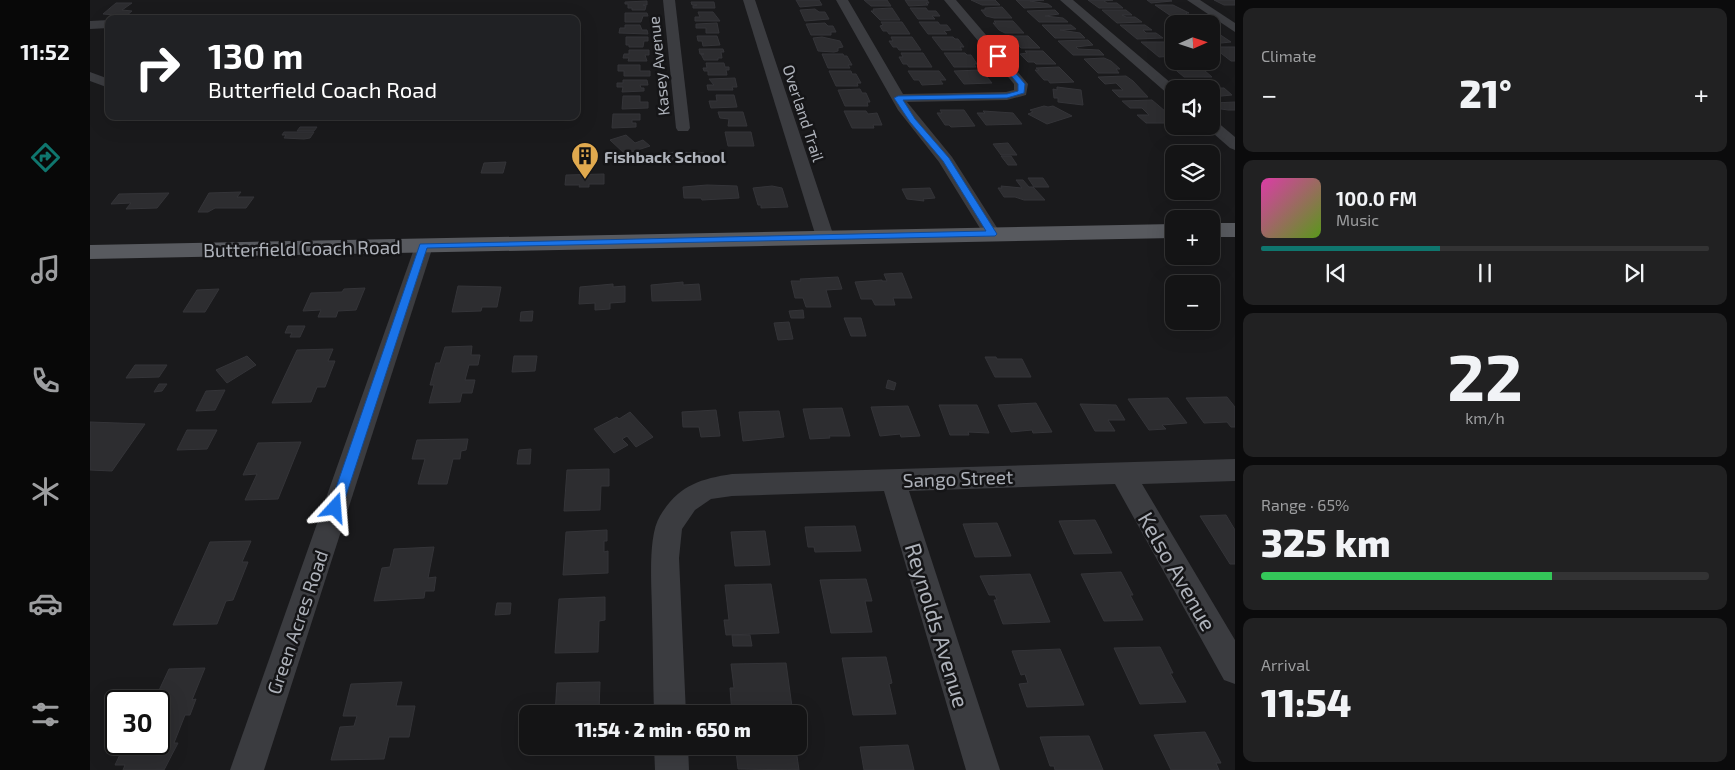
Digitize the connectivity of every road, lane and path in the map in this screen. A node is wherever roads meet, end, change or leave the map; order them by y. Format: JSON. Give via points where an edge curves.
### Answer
{"nodes":[{"id":1,"x":669,"y":0,"type":"edge"},
{"id":2,"x":749,"y":0,"type":"edge"},
{"id":3,"x":842,"y":0,"type":"edge"},
{"id":4,"x":950,"y":0,"type":"edge"},
{"id":5,"x":1066,"y":0,"type":"edge"},
{"id":6,"x":1193,"y":0,"type":"edge"},
{"id":7,"x":105,"y":24,"type":"edge"},
{"id":8,"x":90,"y":25,"type":"edge"},
{"id":9,"x":1235,"y":28,"type":"edge"},
{"id":10,"x":90,"y":76,"type":"edge"},
{"id":11,"x":105,"y":82,"type":"edge"},
{"id":12,"x":1165,"y":84,"type":"edge"},
{"id":13,"x":898,"y":98,"type":"junction"},
{"id":14,"x":683,"y":128,"type":"dead end"},
{"id":15,"x":1220,"y":132,"type":"edge"},
{"id":16,"x":1235,"y":145,"type":"edge"},
{"id":17,"x":1220,"y":230,"type":"edge"},
{"id":18,"x":1235,"y":230,"type":"edge"},
{"id":19,"x":1165,"y":231,"type":"edge"},
{"id":20,"x":992,"y":234,"type":"junction"},
{"id":21,"x":825,"y":237,"type":"junction"},
{"id":22,"x":424,"y":246,"type":"junction"},
{"id":23,"x":90,"y":252,"type":"edge"},
{"id":24,"x":1235,"y":470,"type":"edge"},
{"id":25,"x":1122,"y":473,"type":"junction"},
{"id":26,"x":893,"y":480,"type":"junction"},
{"id":27,"x":1235,"y":669,"type":"edge"},
{"id":28,"x":670,"y":705,"type":"edge"},
{"id":29,"x":671,"y":755,"type":"edge"},
{"id":30,"x":247,"y":770,"type":"edge"},
{"id":31,"x":672,"y":770,"type":"edge"},
{"id":32,"x":983,"y":770,"type":"edge"}],
"edges":[{"from":1,"to":14,"type":"street","name":"Kasey Avenue"},
{"from":2,"to":21,"type":"street","name":"Overland Trail"},
{"from":3,"to":13,"type":"street"},
{"from":4,"to":13,"type":"street","via":[[1021,84],[1021,92],[1007,96]]},
{"from":5,"to":12,"type":"street"},
{"from":6,"to":9,"type":"street"},
{"from":7,"to":8,"type":"street"},
{"from":10,"to":11,"type":"street"},
{"from":13,"to":20,"type":"street","via":[[912,121],[946,160]]},
{"from":15,"to":16,"type":"street"},
{"from":17,"to":18,"type":"main road"},
{"from":19,"to":20,"type":"main road","name":"Butterfield Coach Road"},
{"from":20,"to":21,"type":"main road","name":"Butterfield Coach Road"},
{"from":21,"to":22,"type":"main road","name":"Butterfield Coach Road"},
{"from":22,"to":23,"type":"main road","name":"Butterfield Coach Road"},
{"from":22,"to":30,"type":"street","name":"Green Acres Road"},
{"from":24,"to":25,"type":"street","name":"Sango Street"},
{"from":25,"to":26,"type":"street","name":"Sango Street"},
{"from":25,"to":27,"type":"street","name":"Kelso Avenue"},
{"from":26,"to":28,"type":"street","name":"Sango Street","via":[[732,485],[706,489],[686,502],[669,525],[665,558]]},
{"from":26,"to":32,"type":"street","name":"Reynolds Avenue"},
{"from":29,"to":31,"type":"street"}]}
